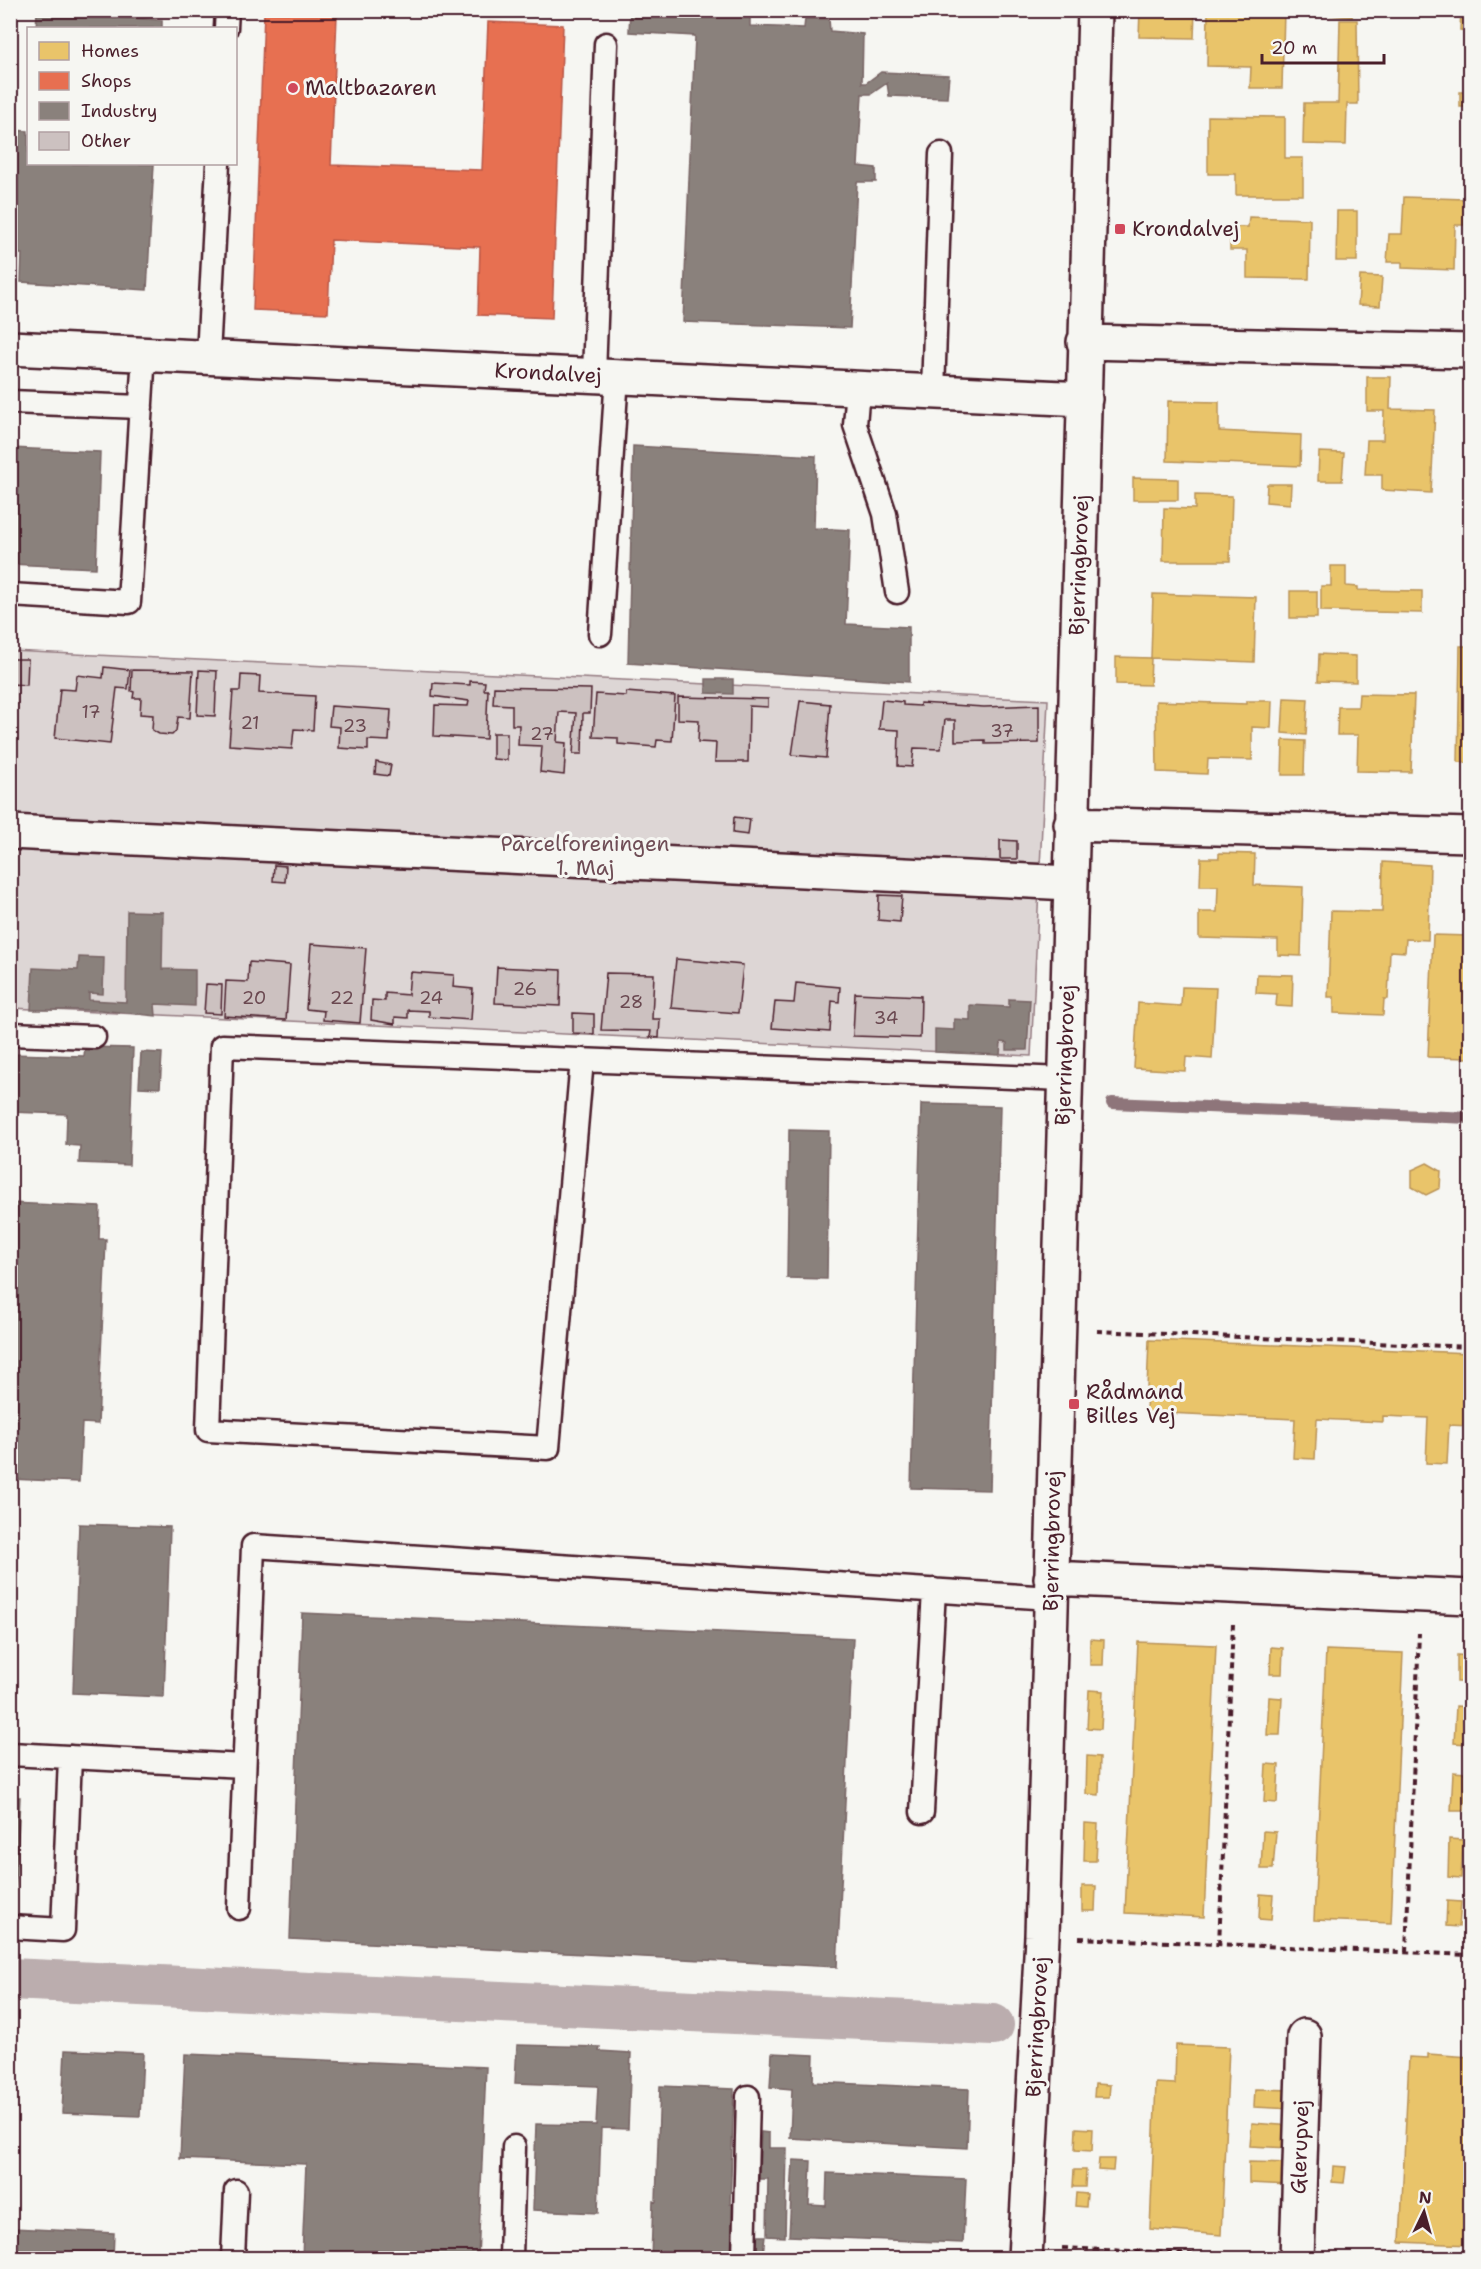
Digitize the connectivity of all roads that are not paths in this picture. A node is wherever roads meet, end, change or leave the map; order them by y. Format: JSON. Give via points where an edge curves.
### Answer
{"nodes":[{"id":1,"x":227,"y":10,"type":"edge"},
{"id":2,"x":1095,"y":10,"type":"edge"},
{"id":3,"x":226,"y":27,"type":"edge"},
{"id":4,"x":606,"y":44,"type":"dead end"},
{"id":5,"x":941,"y":154,"type":"dead end"},
{"id":6,"x":218,"y":165,"type":"edge"},
{"id":7,"x":1084,"y":342,"type":"junction"},
{"id":8,"x":10,"y":348,"type":"edge"},
{"id":9,"x":1470,"y":351,"type":"edge"},
{"id":10,"x":144,"y":353,"type":"junction"},
{"id":11,"x":208,"y":356,"type":"junction"},
{"id":12,"x":605,"y":375,"type":"junction"},
{"id":13,"x":858,"y":388,"type":"junction"},
{"id":14,"x":933,"y":392,"type":"junction"},
{"id":15,"x":1085,"y":399,"type":"junction"},
{"id":16,"x":10,"y":402,"type":"edge"},
{"id":17,"x":141,"y":407,"type":"junction"},
{"id":18,"x":897,"y":592,"type":"dead end"},
{"id":19,"x":10,"y":596,"type":"edge"},
{"id":20,"x":600,"y":634,"type":"dead end"},
{"id":21,"x":1071,"y":824,"type":"junction"},
{"id":22,"x":10,"y":832,"type":"edge"},
{"id":23,"x":1470,"y":835,"type":"edge"},
{"id":24,"x":1070,"y":883,"type":"junction"},
{"id":25,"x":10,"y":1034,"type":"edge"},
{"id":26,"x":94,"y":1037,"type":"dead end"},
{"id":27,"x":582,"y":1060,"type":"junction"},
{"id":28,"x":1064,"y":1079,"type":"junction"},
{"id":29,"x":1051,"y":1588,"type":"junction"},
{"id":30,"x":934,"y":1590,"type":"junction"},
{"id":31,"x":1470,"y":1598,"type":"edge"},
{"id":32,"x":10,"y":1754,"type":"edge"},
{"id":33,"x":70,"y":1757,"type":"junction"},
{"id":34,"x":244,"y":1766,"type":"junction"},
{"id":35,"x":922,"y":1812,"type":"dead end"},
{"id":36,"x":239,"y":1908,"type":"dead end"},
{"id":37,"x":10,"y":1927,"type":"edge"},
{"id":38,"x":1304,"y":2036,"type":"dead end"},
{"id":39,"x":748,"y":2097,"type":"dead end"},
{"id":40,"x":514,"y":2147,"type":"dead end"},
{"id":41,"x":236,"y":2191,"type":"dead end"},
{"id":42,"x":1025,"y":2253,"type":"edge"},
{"id":43,"x":1297,"y":2258,"type":"edge"},
{"id":44,"x":233,"y":2259,"type":"edge"},
{"id":45,"x":511,"y":2259,"type":"edge"},
{"id":46,"x":744,"y":2259,"type":"edge"}],
"edges":[{"from":1,"to":3,"type":"lane"},
{"from":2,"to":7,"type":"street","name":"Bjerringbrovej"},
{"from":4,"to":12,"type":"lane"},
{"from":5,"to":14,"type":"lane"},
{"from":6,"to":11,"type":"lane"},
{"from":7,"to":9,"type":"street"},
{"from":7,"to":15,"type":"street","name":"Bjerringbrovej"},
{"from":8,"to":10,"type":"street","name":"Krondalvej"},
{"from":10,"to":11,"type":"street","name":"Krondalvej"},
{"from":10,"to":17,"type":"lane"},
{"from":11,"to":12,"type":"street","name":"Krondalvej"},
{"from":12,"to":13,"type":"street","name":"Krondalvej"},
{"from":12,"to":20,"type":"lane"},
{"from":13,"to":14,"type":"street","name":"Krondalvej"},
{"from":13,"to":18,"type":"lane","via":[[855,425],[885,514]]},
{"from":14,"to":15,"type":"street","name":"Krondalvej"},
{"from":15,"to":21,"type":"street","name":"Bjerringbrovej"},
{"from":16,"to":17,"type":"lane"},
{"from":17,"to":19,"type":"lane","via":[[129,602]]},
{"from":21,"to":23,"type":"street"},
{"from":21,"to":24,"type":"street","name":"Bjerringbrovej"},
{"from":22,"to":24,"type":"street"},
{"from":24,"to":28,"type":"street","name":"Bjerringbrovej"},
{"from":25,"to":26,"type":"lane"},
{"from":27,"to":27,"type":"lane","via":[[222,1046],[208,1430],[548,1448]]},
{"from":27,"to":28,"type":"lane"},
{"from":28,"to":29,"type":"street","name":"Bjerringbrovej"},
{"from":29,"to":30,"type":"lane"},
{"from":29,"to":31,"type":"street","via":[[1234,1587]]},
{"from":29,"to":42,"type":"street","name":"Bjerringbrovej","via":[[1042,1936]]},
{"from":30,"to":34,"type":"lane","via":[[253,1546]]},
{"from":30,"to":35,"type":"lane"},
{"from":32,"to":33,"type":"lane"},
{"from":33,"to":34,"type":"lane"},
{"from":33,"to":37,"type":"lane","via":[[63,1930]]},
{"from":34,"to":36,"type":"lane"},
{"from":38,"to":43,"type":"street","name":"Glerupvej"},
{"from":39,"to":46,"type":"lane"},
{"from":40,"to":45,"type":"lane"},
{"from":41,"to":44,"type":"lane"}]}
